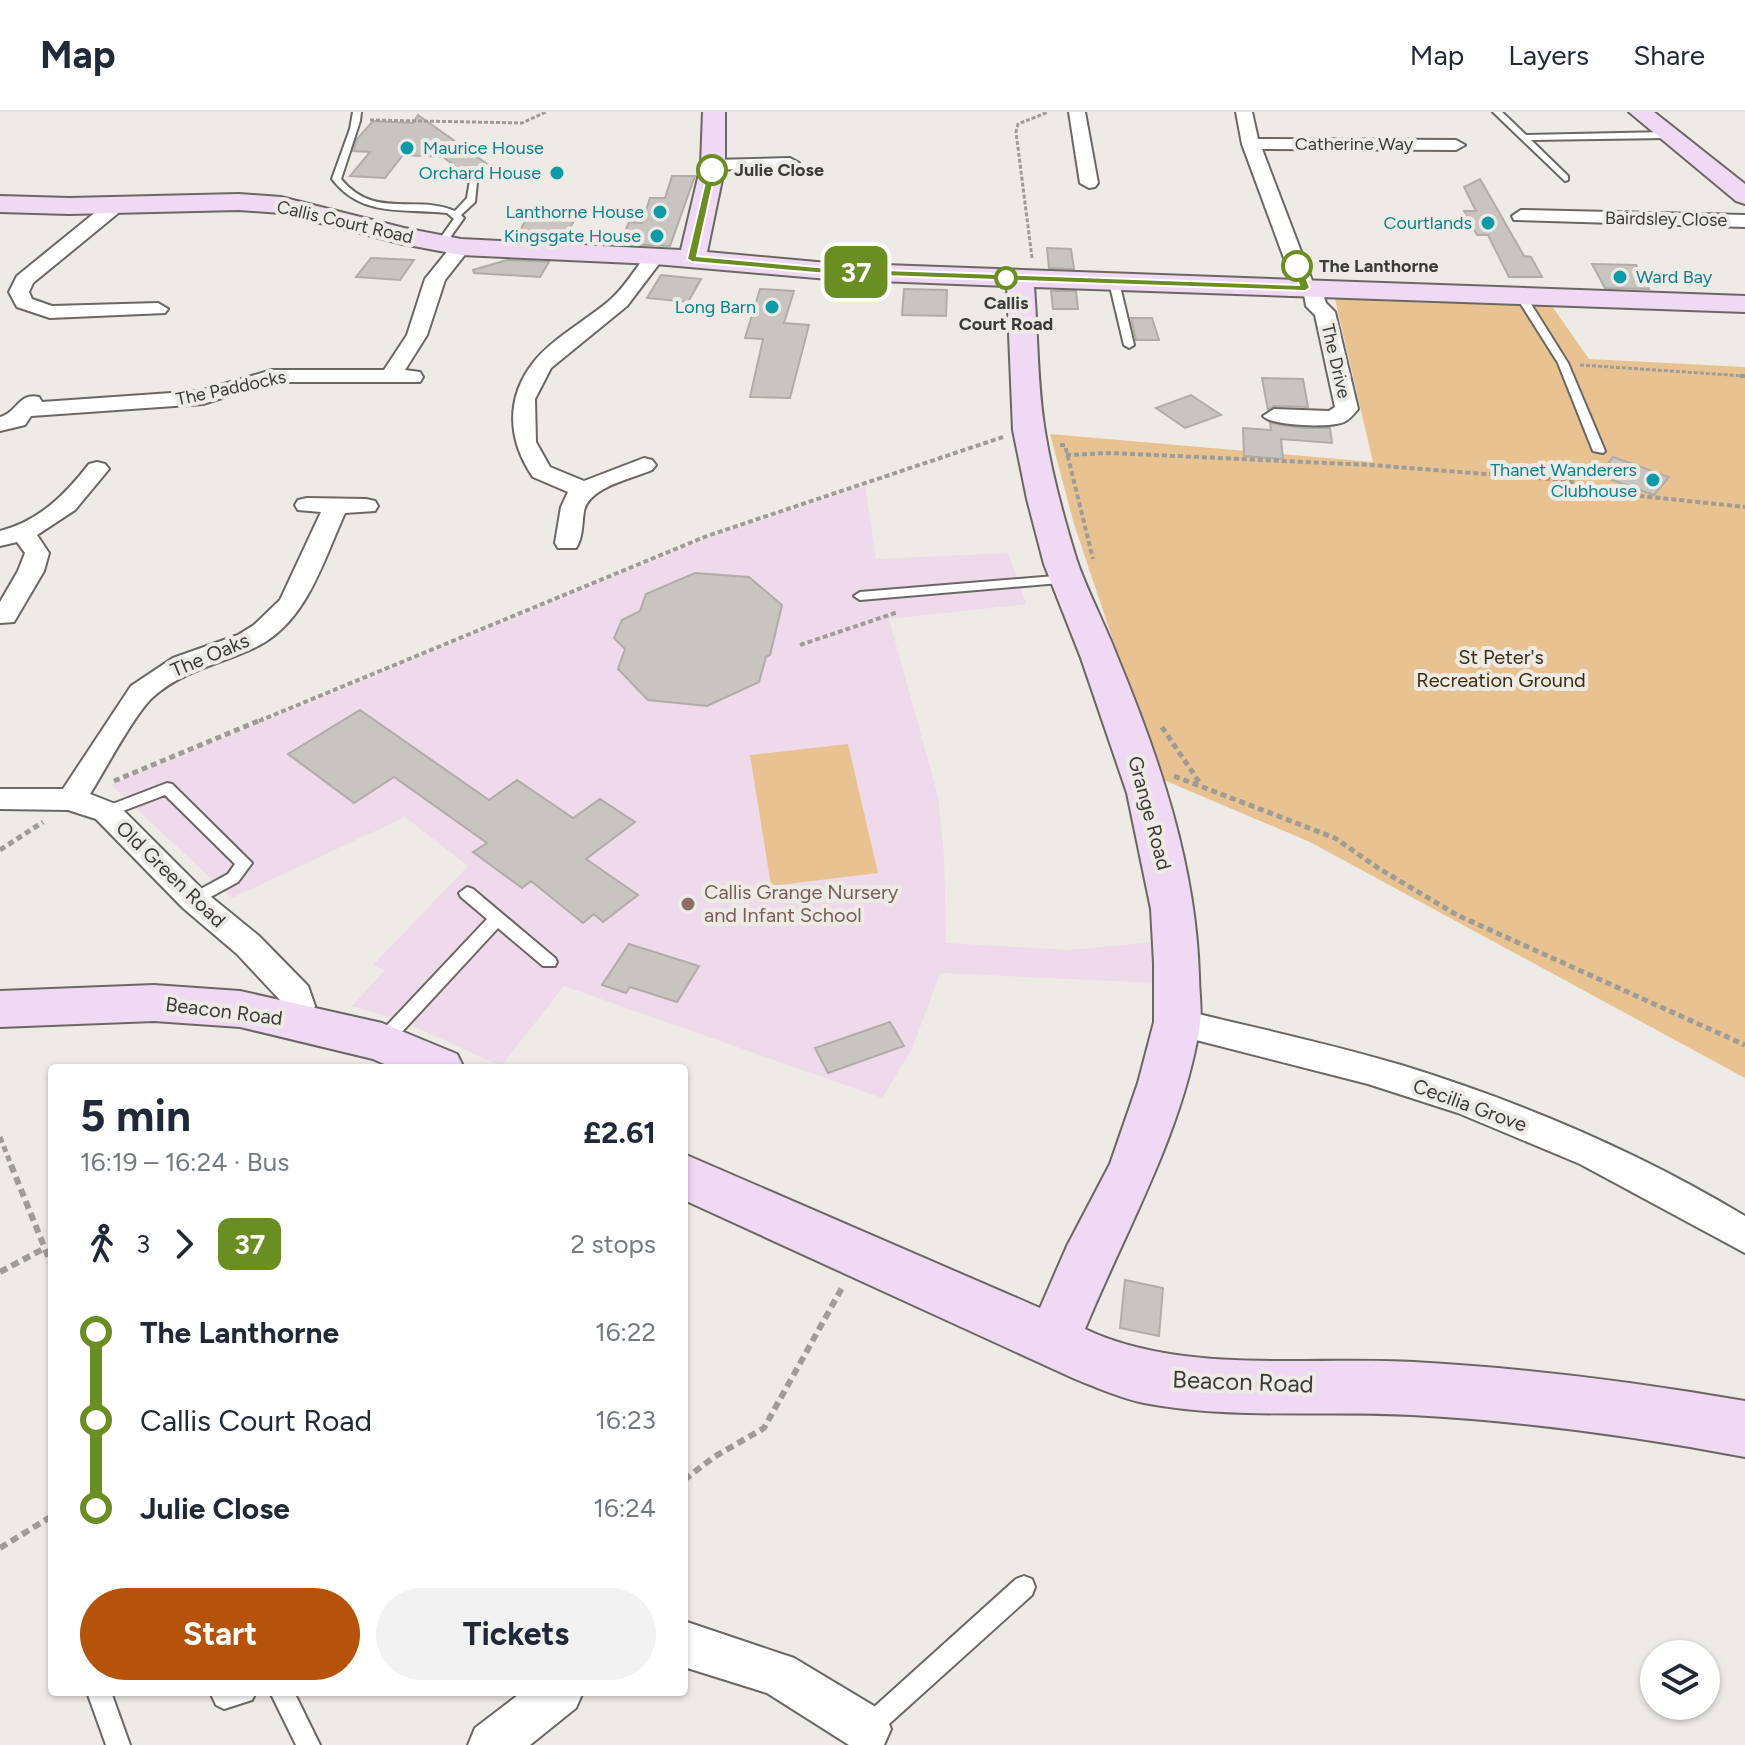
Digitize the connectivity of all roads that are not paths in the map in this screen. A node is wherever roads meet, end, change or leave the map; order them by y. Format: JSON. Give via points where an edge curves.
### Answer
{"nodes":[{"id":1,"x":714,"y":112,"type":"edge"},
{"id":2,"x":1077,"y":112,"type":"edge"},
{"id":3,"x":1244,"y":112,"type":"edge"},
{"id":4,"x":1497,"y":112,"type":"edge"},
{"id":5,"x":1640,"y":112,"type":"edge"},
{"id":6,"x":357,"y":116,"type":"edge"},
{"id":7,"x":1667,"y":135,"type":"junction"},
{"id":8,"x":1523,"y":138,"type":"junction"},
{"id":9,"x":1251,"y":144,"type":"junction"},
{"id":10,"x":1456,"y":145,"type":"dead end"},
{"id":11,"x":793,"y":163,"type":"dead end"},
{"id":12,"x":713,"y":165,"type":"junction"},
{"id":13,"x":1565,"y":178,"type":"dead end"},
{"id":14,"x":473,"y":182,"type":"dead end"},
{"id":15,"x":1089,"y":183,"type":"dead end"},
{"id":16,"x":1745,"y":196,"type":"edge"},
{"id":17,"x":0,"y":204,"type":"edge"},
{"id":18,"x":115,"y":206,"type":"junction"},
{"id":19,"x":455,"y":215,"type":"junction"},
{"id":20,"x":1521,"y":216,"type":"dead end"},
{"id":21,"x":1745,"y":221,"type":"edge"},
{"id":22,"x":451,"y":245,"type":"junction"},
{"id":23,"x":655,"y":256,"type":"junction"},
{"id":24,"x":692,"y":259,"type":"junction"},
{"id":25,"x":1027,"y":279,"type":"junction"},
{"id":26,"x":1114,"y":282,"type":"junction"},
{"id":27,"x":1309,"y":289,"type":"junction"},
{"id":28,"x":1522,"y":298,"type":"junction"},
{"id":29,"x":1745,"y":304,"type":"edge"},
{"id":30,"x":158,"y":309,"type":"dead end"},
{"id":31,"x":1129,"y":345,"type":"dead end"},
{"id":32,"x":18,"y":414,"type":"edge"},
{"id":33,"x":1274,"y":416,"type":"dead end"},
{"id":34,"x":1599,"y":451,"type":"road end"},
{"id":35,"x":643,"y":464,"type":"dead end"},
{"id":36,"x":99,"y":476,"type":"dead end"},
{"id":37,"x":584,"y":490,"type":"junction"},
{"id":38,"x":307,"y":505,"type":"dead end"},
{"id":39,"x":336,"y":505,"type":"junction"},
{"id":40,"x":366,"y":506,"type":"dead end"},
{"id":41,"x":575,"y":535,"type":"dead end"},
{"id":42,"x":12,"y":536,"type":"edge"},
{"id":43,"x":1082,"y":575,"type":"junction"},
{"id":44,"x":860,"y":596,"type":"dead end"},
{"id":45,"x":20,"y":606,"type":"dead end"},
{"id":46,"x":0,"y":799,"type":"edge"},
{"id":47,"x":86,"y":804,"type":"junction"},
{"id":48,"x":467,"y":893,"type":"dead end"},
{"id":49,"x":194,"y":900,"type":"junction"},
{"id":50,"x":497,"y":918,"type":"junction"},
{"id":51,"x":549,"y":962,"type":"dead end"},
{"id":52,"x":0,"y":1009,"type":"edge"},
{"id":53,"x":293,"y":1019,"type":"junction"},
{"id":54,"x":1177,"y":1022,"type":"junction"},
{"id":55,"x":382,"y":1042,"type":"junction"},
{"id":56,"x":431,"y":1064,"type":"edge"},
{"id":57,"x":688,"y":1178,"type":"edge"},
{"id":58,"x":1745,"y":1236,"type":"edge"},
{"id":59,"x":1054,"y":1339,"type":"junction"},
{"id":60,"x":1745,"y":1429,"type":"edge"},
{"id":61,"x":1024,"y":1587,"type":"dead end"},
{"id":62,"x":688,"y":1645,"type":"edge"},
{"id":63,"x":100,"y":1696,"type":"edge"},
{"id":64,"x":284,"y":1696,"type":"edge"},
{"id":65,"x":555,"y":1696,"type":"edge"},
{"id":66,"x":867,"y":1729,"type":"joint"},
{"id":67,"x":118,"y":1745,"type":"edge"},
{"id":68,"x":308,"y":1745,"type":"edge"},
{"id":69,"x":492,"y":1745,"type":"edge"}],
"edges":[{"from":1,"to":12,"type":"street"},
{"from":2,"to":15,"type":"street"},
{"from":3,"to":9,"type":"street"},
{"from":4,"to":8,"type":"lane"},
{"from":5,"to":7,"type":"street"},
{"from":6,"to":19,"type":"lane","via":[[338,164],[336,179],[344,192],[378,206],[441,209]]},
{"from":7,"to":8,"type":"lane"},
{"from":7,"to":16,"type":"street"},
{"from":8,"to":13,"type":"lane"},
{"from":9,"to":10,"type":"street","name":"Catherine Way"},
{"from":9,"to":27,"type":"street"},
{"from":11,"to":12,"type":"street"},
{"from":12,"to":24,"type":"street"},
{"from":14,"to":19,"type":"lane","via":[[471,202]]},
{"from":17,"to":18,"type":"street","name":"Callis Court Road"},
{"from":18,"to":22,"type":"street","name":"Callis Court Road","via":[[281,205]]},
{"from":18,"to":30,"type":"street","via":[[24,280],[19,292],[24,303],[50,312]]},
{"from":19,"to":22,"type":"lane","via":[[459,218]]},
{"from":20,"to":21,"type":"street","name":"Bairdsley Close"},
{"from":22,"to":23,"type":"street","name":"Callis Court Road"},
{"from":22,"to":32,"type":"street","name":"The Paddocks","via":[[402,377],[272,376],[203,397]]},
{"from":23,"to":24,"type":"street","name":"Callis Court Road"},
{"from":23,"to":37,"type":"street","via":[[620,302],[542,365],[524,399],[525,442],[541,472]]},
{"from":24,"to":25,"type":"street","name":"Callis Court Road"},
{"from":25,"to":26,"type":"street","name":"Callis Court Road"},
{"from":25,"to":43,"type":"street","name":"Grange Road","via":[[1029,430],[1043,499]]},
{"from":26,"to":27,"type":"street","name":"Callis Court Road","via":[[1221,291]]},
{"from":26,"to":31,"type":"lane"},
{"from":27,"to":28,"type":"street","name":"Callis Court Road"},
{"from":27,"to":33,"type":"street","name":"The Drive","via":[[1325,312],[1347,409],[1329,418]]},
{"from":28,"to":29,"type":"street","name":"Callis Court Road"},
{"from":28,"to":34,"type":"lane","via":[[1563,363]]},
{"from":35,"to":37,"type":"street"},
{"from":36,"to":42,"type":"street","via":[[64,510]]},
{"from":37,"to":41,"type":"street","via":[[577,496]]},
{"from":38,"to":39,"type":"street"},
{"from":39,"to":40,"type":"street"},
{"from":39,"to":47,"type":"street","name":"The Oaks","via":[[291,604],[263,631],[183,664],[141,692]]},
{"from":42,"to":45,"type":"street","via":[[37,553]]},
{"from":43,"to":44,"type":"lane"},
{"from":43,"to":54,"type":"street","name":"Grange Road","via":[[1164,859],[1173,909]]},
{"from":46,"to":47,"type":"street"},
{"from":47,"to":49,"type":"street","name":"Old Green Road"},
{"from":47,"to":49,"type":"lane","via":[[167,788],[244,863],[233,878]]},
{"from":48,"to":50,"type":"lane"},
{"from":49,"to":53,"type":"street","name":"Old Green Road","via":[[296,995]]},
{"from":50,"to":51,"type":"lane"},
{"from":50,"to":55,"type":"lane"},
{"from":52,"to":53,"type":"street","name":"Beacon Road","via":[[154,1003]]},
{"from":53,"to":55,"type":"street","name":"Beacon Road"},
{"from":54,"to":58,"type":"street","name":"Cecilia Grove","via":[[1430,1088],[1631,1173]]},
{"from":54,"to":59,"type":"street","name":"Grange Road","via":[[1134,1168]]},
{"from":55,"to":56,"type":"street","name":"Beacon Road"},
{"from":57,"to":59,"type":"street","name":"Beacon Road"},
{"from":59,"to":60,"type":"street","name":"Beacon Road","via":[[1140,1376],[1199,1384],[1368,1386],[1574,1402]]},
{"from":61,"to":66,"type":"lane"},
{"from":62,"to":66,"type":"street","via":[[778,1674]]},
{"from":63,"to":67,"type":"lane"},
{"from":64,"to":68,"type":"lane"},
{"from":65,"to":69,"type":"street"}]}
